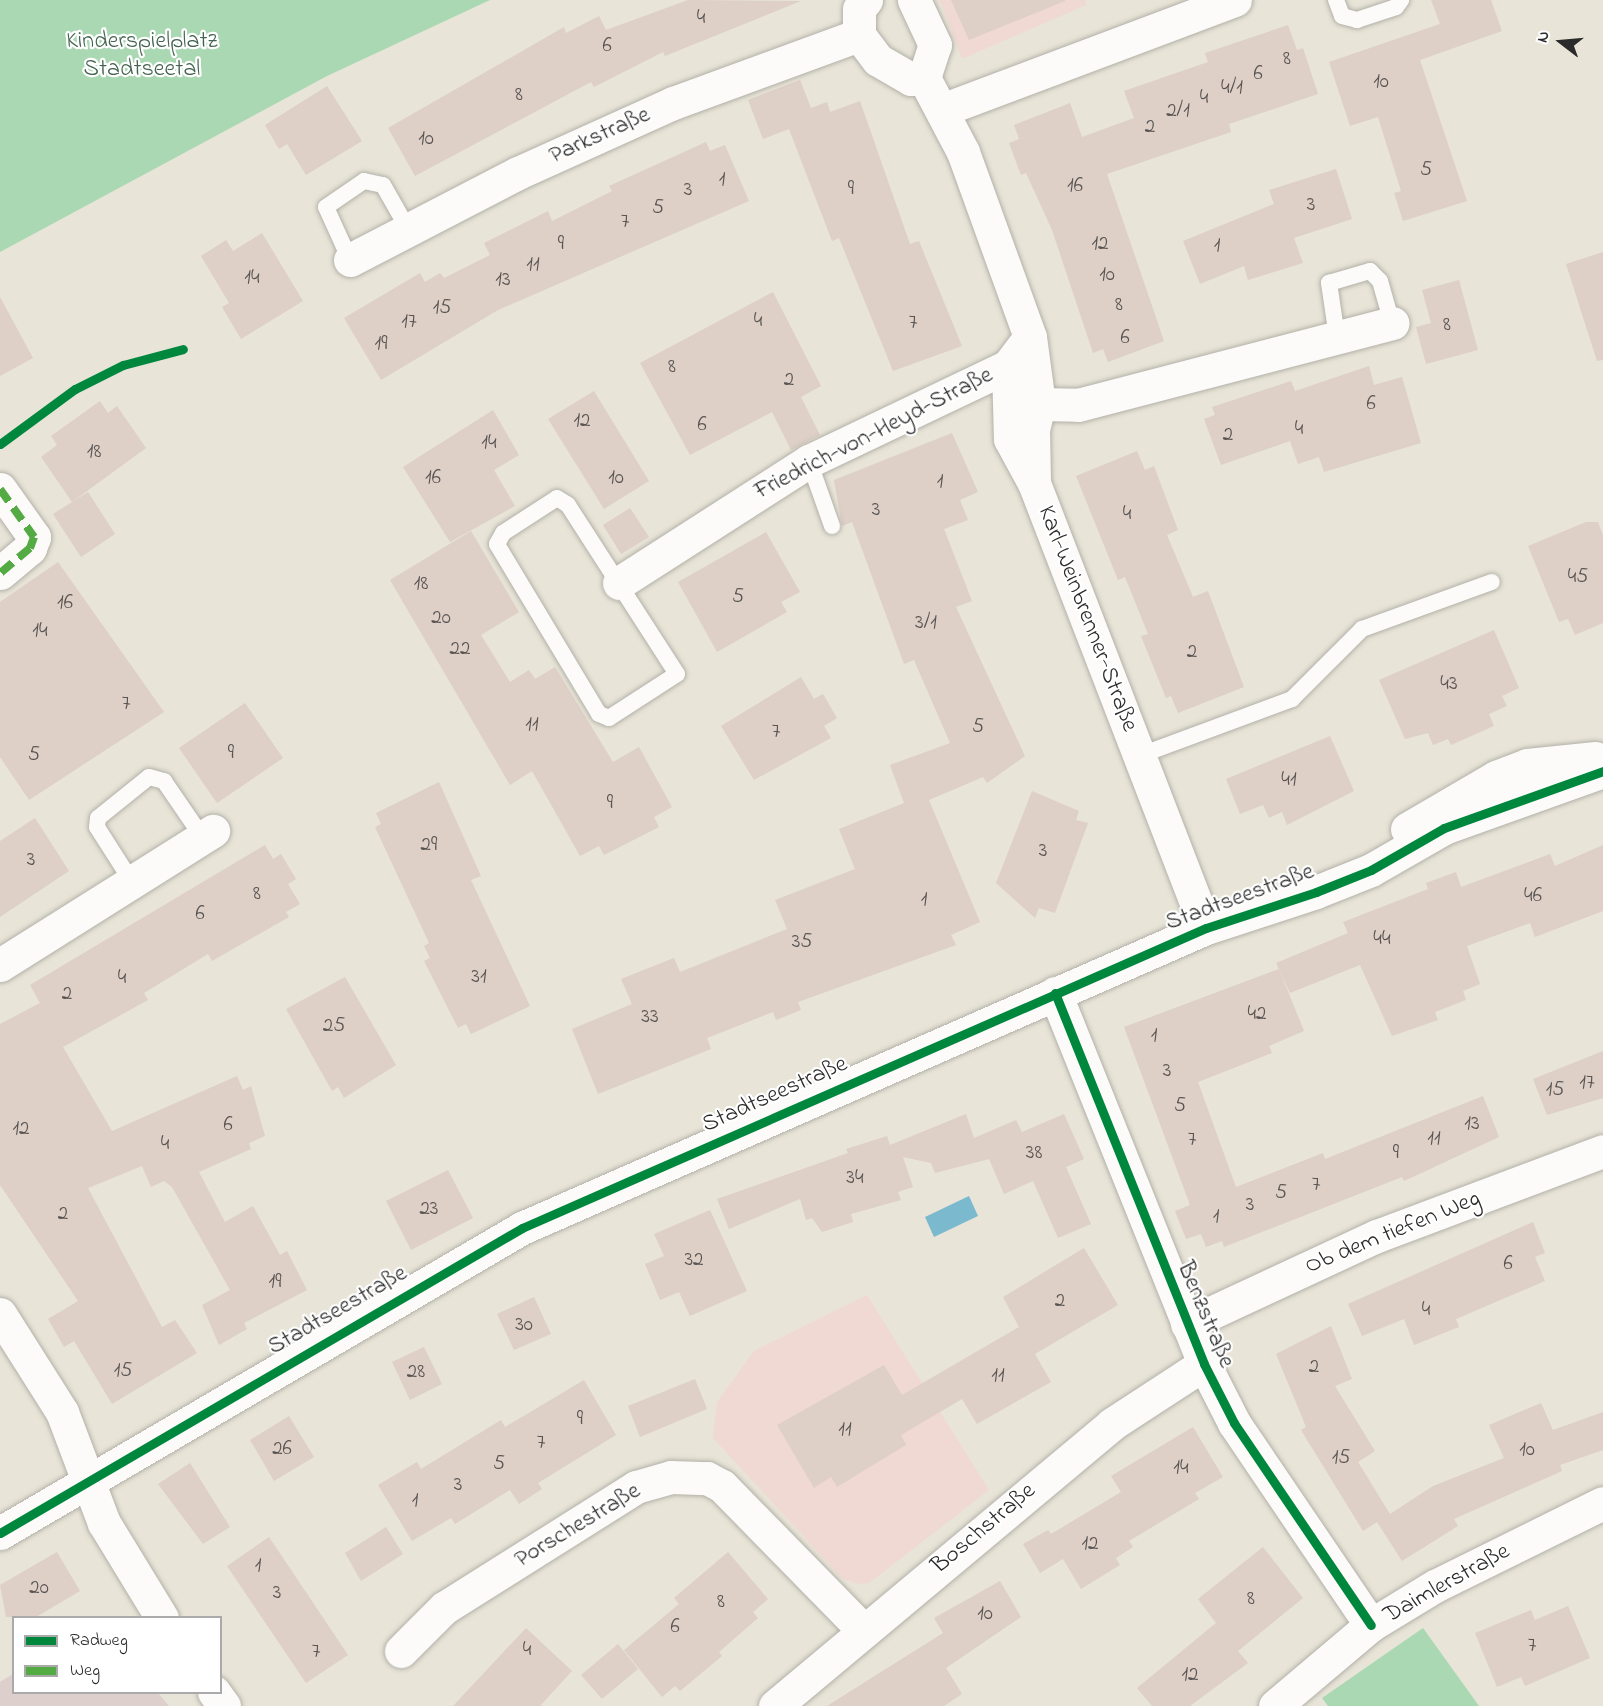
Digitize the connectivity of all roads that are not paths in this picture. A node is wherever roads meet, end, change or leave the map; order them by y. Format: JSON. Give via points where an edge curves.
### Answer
{"nodes":[{"id":1,"x":866,"y":0,"type":"edge"},
{"id":2,"x":914,"y":0,"type":"edge"},
{"id":3,"x":1235,"y":0,"type":"edge"},
{"id":4,"x":1336,"y":0,"type":"edge"},
{"id":5,"x":1401,"y":0,"type":"edge"},
{"id":6,"x":859,"y":35,"type":"junction"},
{"id":7,"x":924,"y":78,"type":"junction"},
{"id":8,"x":942,"y":110,"type":"junction"},
{"id":9,"x":407,"y":227,"type":"junction"},
{"id":10,"x":350,"y":260,"type":"joint"},
{"id":11,"x":1392,"y":323,"type":"joint"},
{"id":12,"x":1030,"y":337,"type":"junction"},
{"id":13,"x":1337,"y":337,"type":"junction"},
{"id":14,"x":1008,"y":366,"type":"junction"},
{"id":15,"x":1039,"y":404,"type":"junction"},
{"id":16,"x":810,"y":461,"type":"junction"},
{"id":17,"x":1034,"y":483,"type":"junction"},
{"id":18,"x":0,"y":489,"type":"edge"},
{"id":19,"x":832,"y":526,"type":"dead end"},
{"id":20,"x":0,"y":573,"type":"edge"},
{"id":21,"x":1492,"y":582,"type":"dead end"},
{"id":22,"x":619,"y":583,"type":"junction"},
{"id":23,"x":1141,"y":755,"type":"junction"},
{"id":24,"x":1603,"y":758,"type":"edge"},
{"id":25,"x":1603,"y":771,"type":"edge"},
{"id":26,"x":208,"y":835,"type":"joint"},
{"id":27,"x":132,"y":882,"type":"junction"},
{"id":28,"x":1316,"y":892,"type":"junction"},
{"id":29,"x":1206,"y":928,"type":"junction"},
{"id":30,"x":0,"y":965,"type":"edge"},
{"id":31,"x":1055,"y":993,"type":"junction"},
{"id":32,"x":1603,"y":1151,"type":"edge"},
{"id":33,"x":0,"y":1314,"type":"edge"},
{"id":34,"x":1187,"y":1324,"type":"junction"},
{"id":35,"x":1204,"y":1364,"type":"junction"},
{"id":36,"x":86,"y":1478,"type":"junction"},
{"id":37,"x":1603,"y":1503,"type":"edge"},
{"id":38,"x":0,"y":1533,"type":"edge"},
{"id":39,"x":161,"y":1616,"type":"edge"},
{"id":40,"x":1371,"y":1625,"type":"junction"},
{"id":41,"x":863,"y":1630,"type":"junction"},
{"id":42,"x":402,"y":1651,"type":"dead end"},
{"id":43,"x":775,"y":1706,"type":"edge"},
{"id":44,"x":1275,"y":1706,"type":"edge"}],
"edges":[{"from":1,"to":6,"type":"street","via":[[859,9]]},
{"from":2,"to":7,"type":"street","via":[[935,45]]},
{"from":3,"to":8,"type":"street"},
{"from":4,"to":5,"type":"lane","via":[[1342,16],[1357,20],[1396,7]]},
{"from":6,"to":7,"type":"street","via":[[878,60],[911,79]]},
{"from":6,"to":9,"type":"street","name":"Parkstraße","via":[[673,103]]},
{"from":7,"to":8,"type":"street","name":"Karl-Weinbrenner-Straße"},
{"from":8,"to":12,"type":"street","name":"Karl-Weinbrenner-Straße"},
{"from":9,"to":10,"type":"street","name":"Parkstraße"},
{"from":9,"to":10,"type":"lane","via":[[383,184],[364,181],[326,207]]},
{"from":11,"to":13,"type":"street"},
{"from":11,"to":13,"type":"lane","via":[[1380,281],[1370,271],[1329,283],[1326,293]]},
{"from":12,"to":14,"type":"street"},
{"from":12,"to":15,"type":"street","name":"Karl-Weinbrenner-Straße"},
{"from":13,"to":15,"type":"street","via":[[1078,405]]},
{"from":14,"to":16,"type":"street","name":"Friedrich-von-Heyd-Straße"},
{"from":14,"to":17,"type":"street","name":"Karl-Weinbrenner-Straße","via":[[1010,439]]},
{"from":15,"to":17,"type":"street","name":"Karl-Weinbrenner-Straße","via":[[1033,429]]},
{"from":16,"to":19,"type":"lane"},
{"from":16,"to":22,"type":"street","name":"Friedrich-von-Heyd-Straße"},
{"from":17,"to":23,"type":"street","name":"Karl-Weinbrenner-Straße"},
{"from":18,"to":20,"type":"street","via":[[34,537],[30,548]]},
{"from":21,"to":23,"type":"lane","name":"Karl-Weinbrenner-Straße","via":[[1362,629],[1292,699]]},
{"from":22,"to":22,"type":"lane","via":[[676,674],[609,718],[599,714],[497,544],[503,533],[557,498],[568,505]]},
{"from":23,"to":29,"type":"street","name":"Karl-Weinbrenner-Straße"},
{"from":24,"to":28,"type":"street","name":"Stadtseestraße","via":[[1527,765],[1496,777],[1435,808]]},
{"from":25,"to":28,"type":"street","name":"Stadtseestraße","via":[[1444,828],[1371,870]]},
{"from":26,"to":27,"type":"street"},
{"from":26,"to":27,"type":"lane","via":[[164,781],[149,777],[98,818],[97,827]]},
{"from":27,"to":30,"type":"street"},
{"from":28,"to":29,"type":"street","name":"Stadtseestraße"},
{"from":29,"to":31,"type":"street","name":"Stadtseestraße"},
{"from":31,"to":34,"type":"street","name":"Benzstraße"},
{"from":31,"to":36,"type":"street","name":"Stadtseestraße","via":[[522,1228]]},
{"from":32,"to":34,"type":"street","name":"Ob dem tiefen Weg","via":[[1377,1236]]},
{"from":33,"to":36,"type":"street","via":[[62,1412]]},
{"from":34,"to":35,"type":"street","name":"Benzstraße"},
{"from":35,"to":40,"type":"street","name":"Benzstraße","via":[[1234,1423]]},
{"from":35,"to":41,"type":"street","name":"Boschstraße","via":[[1112,1424]]},
{"from":36,"to":38,"type":"street","name":"Stadtseestraße"},
{"from":36,"to":39,"type":"street","via":[[104,1523]]},
{"from":37,"to":40,"type":"street","name":"Daimlerstraße","via":[[1435,1586]]},
{"from":40,"to":44,"type":"street","name":"Daimlerstraße"},
{"from":41,"to":42,"type":"street","name":"Porschestraße","via":[[722,1486],[706,1478],[671,1477],[636,1487],[444,1608]]},
{"from":41,"to":43,"type":"street","name":"Boschstraße"}]}
